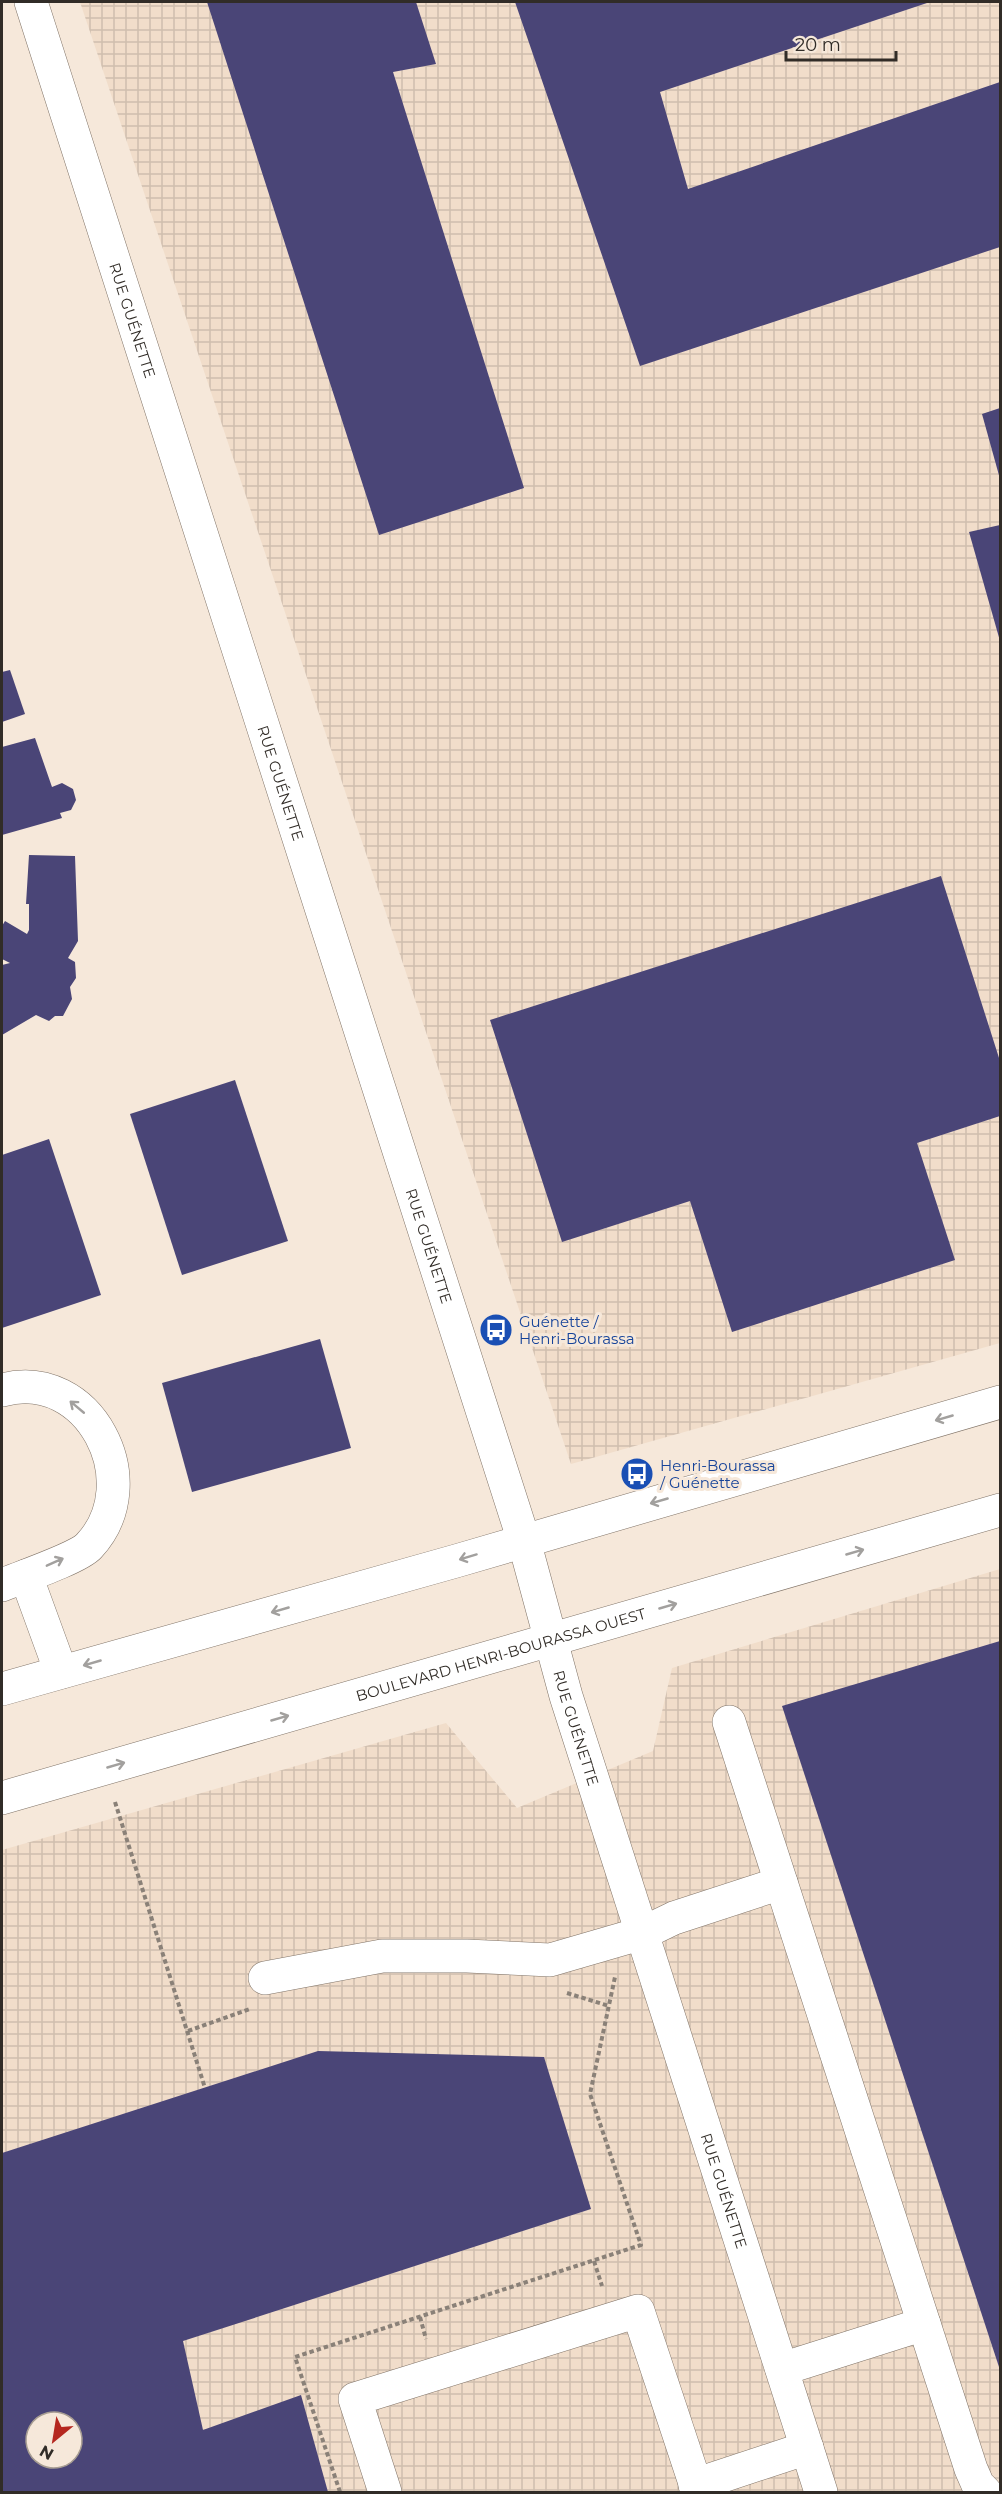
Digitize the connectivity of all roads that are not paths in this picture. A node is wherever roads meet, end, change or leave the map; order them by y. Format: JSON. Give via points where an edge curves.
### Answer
{"nodes":[{"id":1,"x":31,"y":2,"type":"edge"},
{"id":2,"x":2,"y":1390,"type":"edge"},
{"id":3,"x":1000,"y":1402,"type":"edge"},
{"id":4,"x":1000,"y":1510,"type":"edge"},
{"id":5,"x":524,"y":1541,"type":"junction"},
{"id":6,"x":14,"y":1580,"type":"edge"},
{"id":7,"x":551,"y":1640,"type":"junction"},
{"id":8,"x":61,"y":1672,"type":"junction"},
{"id":9,"x":2,"y":1689,"type":"edge"},
{"id":10,"x":729,"y":1722,"type":"dead end"},
{"id":11,"x":2,"y":1798,"type":"edge"},
{"id":12,"x":781,"y":1883,"type":"junction"},
{"id":13,"x":643,"y":1933,"type":"junction"},
{"id":14,"x":265,"y":1978,"type":"dead end"},
{"id":15,"x":924,"y":2324,"type":"junction"},
{"id":16,"x":782,"y":2369,"type":"junction"},
{"id":17,"x":807,"y":2448,"type":"junction"},
{"id":18,"x":697,"y":2489,"type":"edge"},
{"id":19,"x":385,"y":2493,"type":"edge"},
{"id":20,"x":821,"y":2493,"type":"edge"},
{"id":21,"x":986,"y":2493,"type":"edge"}],
"edges":[{"from":1,"to":5,"type":"street","name":"RUE GUÉNETTE"},
{"from":6,"to":2,"type":"street","one_way":true,"via":[[88,1548],[104,1525],[113,1498],[114,1471],[106,1443],[91,1420],[70,1401],[45,1389],[17,1386]]},
{"from":3,"to":5,"type":"street","one_way":true},
{"from":7,"to":4,"type":"street","name":"BOULEVARD HENRI-BOURASSA OUEST","one_way":true},
{"from":5,"to":7,"type":"street","name":"RUE GUÉNETTE"},
{"from":5,"to":8,"type":"street","one_way":true},
{"from":6,"to":8,"type":"street"},
{"from":11,"to":7,"type":"street","name":"BOULEVARD HENRI-BOURASSA OUEST","one_way":true},
{"from":7,"to":13,"type":"street","name":"RUE GUÉNETTE"},
{"from":8,"to":9,"type":"street"},
{"from":10,"to":12,"type":"street"},
{"from":12,"to":13,"type":"street","via":[[674,1918]]},
{"from":12,"to":15,"type":"street"},
{"from":13,"to":14,"type":"street","via":[[550,1960],[382,1956]]},
{"from":13,"to":16,"type":"street","name":"RUE GUÉNETTE"},
{"from":15,"to":16,"type":"street"},
{"from":15,"to":21,"type":"street","via":[[971,2469]]},
{"from":16,"to":17,"type":"street","name":"RUE GUÉNETTE"},
{"from":17,"to":18,"type":"street"},
{"from":17,"to":20,"type":"street","name":"RUE GUÉNETTE"},
{"from":18,"to":19,"type":"street","via":[[638,2311],[355,2399]]}]}
